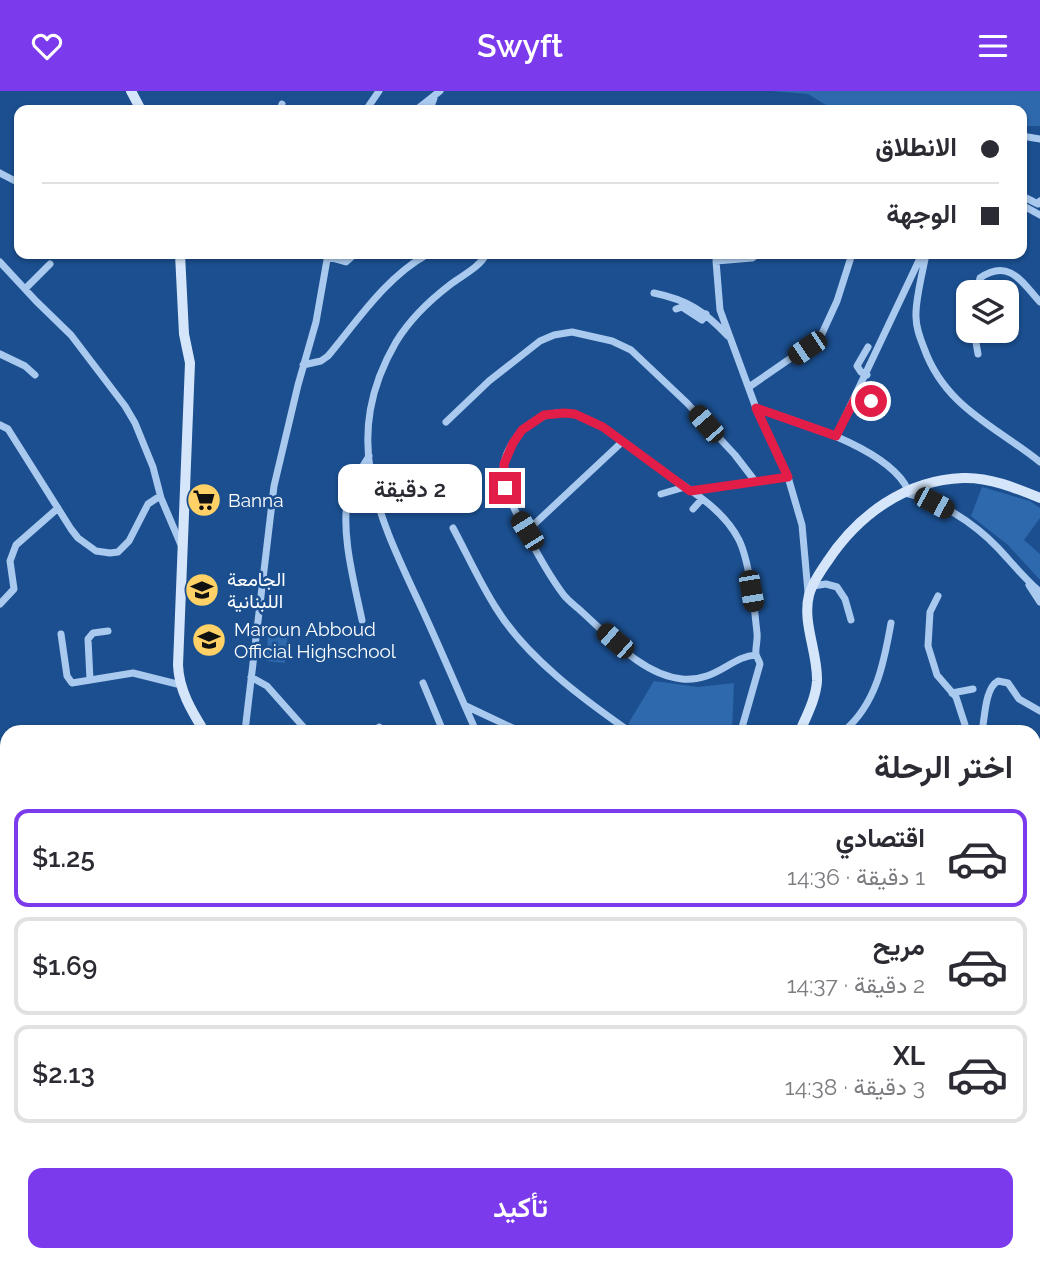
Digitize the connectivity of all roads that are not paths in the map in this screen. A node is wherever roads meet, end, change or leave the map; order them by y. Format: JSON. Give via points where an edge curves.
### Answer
{"nodes":[{"id":1,"x":438,"y":93,"type":"edge"},
{"id":2,"x":422,"y":105,"type":"edge"},
{"id":3,"x":180,"y":259,"type":"edge"},
{"id":4,"x":328,"y":259,"type":"edge"},
{"id":5,"x":421,"y":259,"type":"edge"},
{"id":6,"x":482,"y":259,"type":"edge"},
{"id":7,"x":715,"y":259,"type":"edge"},
{"id":8,"x":850,"y":259,"type":"edge"},
{"id":9,"x":922,"y":259,"type":"edge"},
{"id":10,"x":923,"y":259,"type":"edge"},
{"id":11,"x":0,"y":262,"type":"edge"},
{"id":12,"x":50,"y":264,"type":"dead end"},
{"id":13,"x":326,"y":270,"type":"junction"},
{"id":14,"x":316,"y":273,"type":"dead end"},
{"id":15,"x":980,"y":280,"type":"edge"},
{"id":16,"x":25,"y":289,"type":"junction"},
{"id":17,"x":654,"y":293,"type":"dead end"},
{"id":18,"x":1040,"y":302,"type":"edge"},
{"id":19,"x":676,"y":309,"type":"dead end"},
{"id":20,"x":706,"y":314,"type":"junction"},
{"id":21,"x":732,"y":339,"type":"junction"},
{"id":22,"x":976,"y":343,"type":"edge"},
{"id":23,"x":868,"y":347,"type":"dead end"},
{"id":24,"x":978,"y":354,"type":"dead end"},
{"id":25,"x":0,"y":355,"type":"edge"},
{"id":26,"x":303,"y":365,"type":"junction"},
{"id":27,"x":35,"y":375,"type":"dead end"},
{"id":28,"x":867,"y":375,"type":"junction"},
{"id":29,"x":748,"y":387,"type":"junction"},
{"id":30,"x":857,"y":395,"type":"junction"},
{"id":31,"x":756,"y":408,"type":"junction"},
{"id":32,"x":881,"y":409,"type":"dead end"},
{"id":33,"x":446,"y":422,"type":"dead end"},
{"id":34,"x":0,"y":425,"type":"edge"},
{"id":35,"x":836,"y":436,"type":"junction"},
{"id":36,"x":622,"y":442,"type":"junction"},
{"id":37,"x":369,"y":455,"type":"junction"},
{"id":38,"x":1040,"y":462,"type":"edge"},
{"id":39,"x":788,"y":477,"type":"junction"},
{"id":40,"x":755,"y":481,"type":"junction"},
{"id":41,"x":688,"y":489,"type":"junction"},
{"id":42,"x":906,"y":491,"type":"junction"},
{"id":43,"x":662,"y":494,"type":"dead end"},
{"id":44,"x":161,"y":498,"type":"junction"},
{"id":45,"x":702,"y":499,"type":"junction"},
{"id":46,"x":1039,"y":499,"type":"edge"},
{"id":47,"x":58,"y":508,"type":"junction"},
{"id":48,"x":693,"y":509,"type":"dead end"},
{"id":49,"x":453,"y":528,"type":"dead end"},
{"id":50,"x":527,"y":531,"type":"junction"},
{"id":51,"x":183,"y":549,"type":"junction"},
{"id":52,"x":1027,"y":581,"type":"junction"},
{"id":53,"x":810,"y":591,"type":"junction"},
{"id":54,"x":1040,"y":592,"type":"edge"},
{"id":55,"x":938,"y":596,"type":"dead end"},
{"id":56,"x":1040,"y":602,"type":"edge"},
{"id":57,"x":0,"y":604,"type":"edge"},
{"id":58,"x":362,"y":619,"type":"dead end"},
{"id":59,"x":851,"y":619,"type":"dead end"},
{"id":60,"x":891,"y":623,"type":"dead end"},
{"id":61,"x":108,"y":631,"type":"dead end"},
{"id":62,"x":61,"y":633,"type":"dead end"},
{"id":63,"x":756,"y":655,"type":"junction"},
{"id":64,"x":251,"y":677,"type":"junction"},
{"id":65,"x":90,"y":680,"type":"junction"},
{"id":66,"x":423,"y":684,"type":"dead end"},
{"id":67,"x":181,"y":685,"type":"junction"},
{"id":68,"x":973,"y":689,"type":"dead end"},
{"id":69,"x":952,"y":693,"type":"junction"},
{"id":70,"x":466,"y":706,"type":"junction"},
{"id":71,"x":1040,"y":711,"type":"edge"},
{"id":72,"x":201,"y":725,"type":"edge"},
{"id":73,"x":246,"y":725,"type":"edge"},
{"id":74,"x":302,"y":725,"type":"edge"},
{"id":75,"x":440,"y":725,"type":"edge"},
{"id":76,"x":474,"y":725,"type":"edge"},
{"id":77,"x":506,"y":725,"type":"edge"},
{"id":78,"x":621,"y":725,"type":"edge"},
{"id":79,"x":742,"y":725,"type":"edge"},
{"id":80,"x":802,"y":725,"type":"edge"},
{"id":81,"x":851,"y":725,"type":"edge"},
{"id":82,"x":965,"y":725,"type":"edge"},
{"id":83,"x":983,"y":725,"type":"edge"}],
"edges":[{"from":1,"to":2,"type":"street"},
{"from":3,"to":51,"type":"main road","via":[[190,363]]},
{"from":4,"to":13,"type":"street"},
{"from":5,"to":26,"type":"street","via":[[386,286],[328,356]]},
{"from":6,"to":37,"type":"street","via":[[420,311],[396,343],[372,398]]},
{"from":7,"to":21,"type":"street","via":[[718,300]]},
{"from":8,"to":29,"type":"street","via":[[820,338]]},
{"from":9,"to":28,"type":"street"},
{"from":10,"to":38,"type":"street","via":[[916,326],[936,374],[967,411]]},
{"from":11,"to":16,"type":"street"},
{"from":12,"to":16,"type":"street"},
{"from":13,"to":14,"type":"street"},
{"from":13,"to":26,"type":"street"},
{"from":15,"to":18,"type":"street","via":[[1002,269],[1018,277]]},
{"from":16,"to":44,"type":"street","via":[[71,335],[125,406],[153,467]]},
{"from":17,"to":20,"type":"street","via":[[680,298]]},
{"from":19,"to":20,"type":"street","via":[[682,307],[702,320]]},
{"from":20,"to":21,"type":"street"},
{"from":21,"to":29,"type":"street"},
{"from":22,"to":24,"type":"street"},
{"from":23,"to":28,"type":"street","via":[[857,366]]},
{"from":25,"to":27,"type":"street"},
{"from":26,"to":64,"type":"street","via":[[274,487]]},
{"from":28,"to":30,"type":"street"},
{"from":29,"to":31,"type":"street"},
{"from":30,"to":32,"type":"street"},
{"from":30,"to":35,"type":"street"},
{"from":31,"to":35,"type":"street"},
{"from":31,"to":39,"type":"street"},
{"from":33,"to":40,"type":"street","via":[[488,381],[540,341],[572,332],[631,350],[687,403]]},
{"from":34,"to":47,"type":"street","via":[[8,429]]},
{"from":35,"to":42,"type":"street","via":[[878,458],[897,473]]},
{"from":36,"to":41,"type":"street"},
{"from":36,"to":50,"type":"street"},
{"from":36,"to":50,"type":"street","via":[[575,414],[544,415],[522,430],[503,472],[509,501]]},
{"from":37,"to":58,"type":"street","via":[[349,491],[346,514]]},
{"from":37,"to":70,"type":"street","via":[[372,490],[383,524]]},
{"from":39,"to":40,"type":"street"},
{"from":39,"to":53,"type":"street","via":[[804,536]]},
{"from":40,"to":41,"type":"street"},
{"from":41,"to":43,"type":"street"},
{"from":41,"to":45,"type":"street"},
{"from":42,"to":46,"type":"main road","via":[[945,480],[975,479]]},
{"from":42,"to":52,"type":"street","via":[[970,523]]},
{"from":42,"to":53,"type":"main road","via":[[860,520]]},
{"from":44,"to":47,"type":"street","via":[[148,503],[129,541],[114,553],[96,551],[78,538]]},
{"from":44,"to":51,"type":"street"},
{"from":45,"to":48,"type":"street"},
{"from":45,"to":63,"type":"street","via":[[722,516],[743,549],[756,621]]},
{"from":47,"to":57,"type":"street","via":[[16,545],[10,561],[14,589]]},
{"from":49,"to":78,"type":"street","via":[[496,610],[529,649]]},
{"from":50,"to":63,"type":"street","via":[[569,601],[652,669],[669,677],[691,679]]},
{"from":51,"to":67,"type":"main road","via":[[177,665]]},
{"from":52,"to":54,"type":"street"},
{"from":52,"to":56,"type":"street"},
{"from":53,"to":59,"type":"street","via":[[826,584],[837,587]]},
{"from":53,"to":80,"type":"main road","via":[[809,625],[817,684]]},
{"from":55,"to":69,"type":"street","via":[[930,612],[928,646],[937,675]]},
{"from":60,"to":81,"type":"street","via":[[868,705]]},
{"from":61,"to":65,"type":"street","via":[[93,633],[88,639]]},
{"from":62,"to":65,"type":"street","via":[[68,680]]},
{"from":63,"to":79,"type":"street","via":[[760,669]]},
{"from":64,"to":73,"type":"street"},
{"from":64,"to":74,"type":"street","via":[[267,686]]},
{"from":65,"to":67,"type":"street","via":[[133,673]]},
{"from":66,"to":75,"type":"street"},
{"from":67,"to":72,"type":"main road"},
{"from":68,"to":69,"type":"street"},
{"from":69,"to":82,"type":"street"},
{"from":70,"to":76,"type":"street"},
{"from":70,"to":77,"type":"street"},
{"from":71,"to":83,"type":"street","via":[[1019,699],[1009,683],[998,681],[988,695]]}]}
